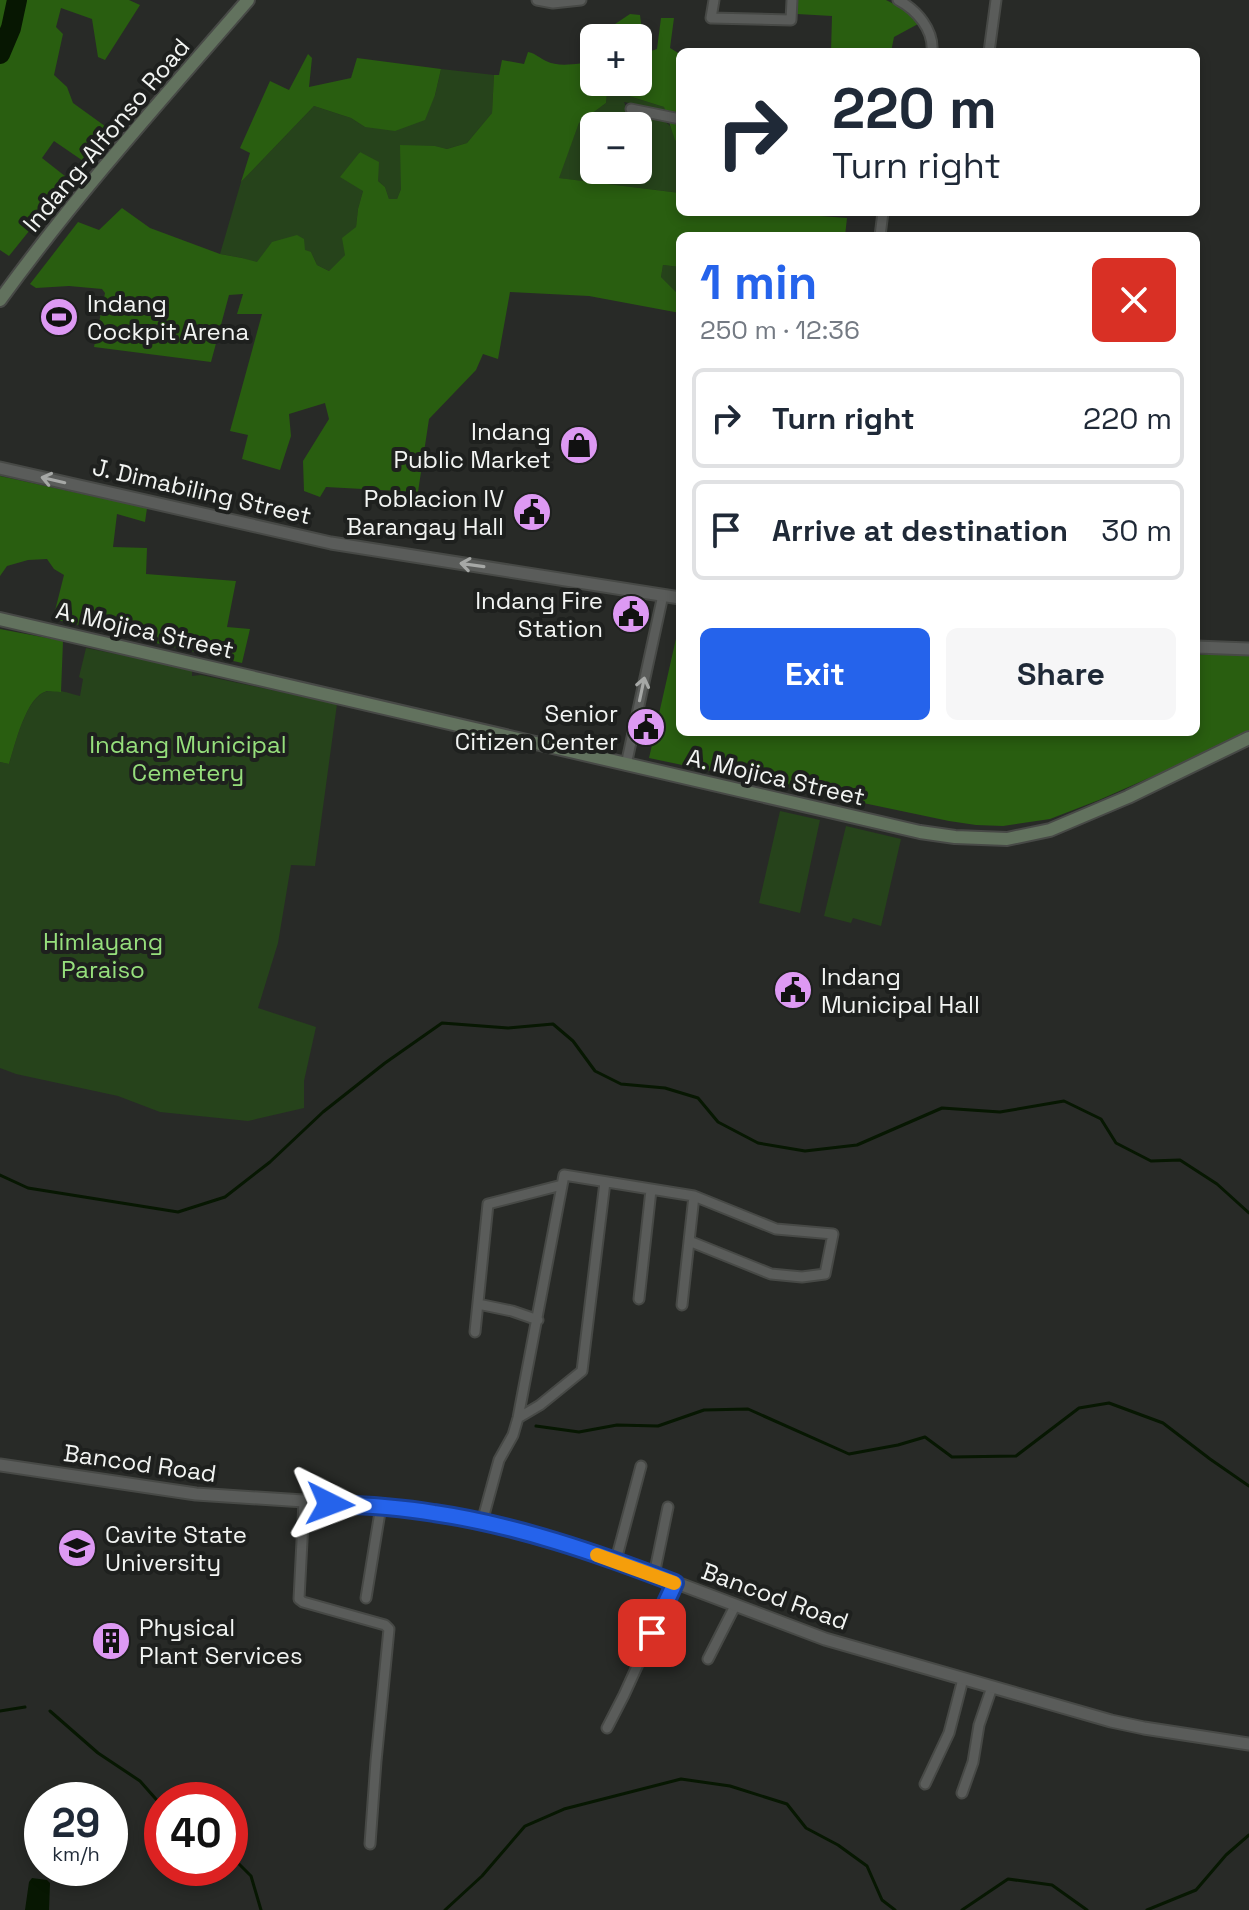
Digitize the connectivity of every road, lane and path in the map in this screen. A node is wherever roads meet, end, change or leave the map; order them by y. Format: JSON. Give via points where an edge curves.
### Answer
{"nodes":[{"id":1,"x":248,"y":0,"type":"edge"},
{"id":2,"x":537,"y":0,"type":"edge"},
{"id":3,"x":581,"y":0,"type":"edge"},
{"id":4,"x":714,"y":0,"type":"edge"},
{"id":5,"x":792,"y":0,"type":"edge"},
{"id":6,"x":898,"y":0,"type":"edge"},
{"id":7,"x":996,"y":0,"type":"edge"},
{"id":8,"x":553,"y":1,"type":"edge"},
{"id":9,"x":932,"y":48,"type":"edge"},
{"id":10,"x":990,"y":48,"type":"edge"},
{"id":11,"x":631,"y":109,"type":"dead end"},
{"id":12,"x":676,"y":118,"type":"edge"},
{"id":13,"x":0,"y":300,"type":"edge"},
{"id":14,"x":0,"y":468,"type":"edge"},
{"id":15,"x":663,"y":595,"type":"junction"},
{"id":16,"x":676,"y":597,"type":"edge"},
{"id":17,"x":0,"y":619,"type":"edge"},
{"id":18,"x":1200,"y":647,"type":"edge"},
{"id":19,"x":1249,"y":649,"type":"edge"},
{"id":20,"x":1249,"y":738,"type":"edge"},
{"id":21,"x":626,"y":765,"type":"junction"},
{"id":22,"x":605,"y":1182,"type":"junction"},
{"id":23,"x":562,"y":1185,"type":"junction"},
{"id":24,"x":651,"y":1190,"type":"junction"},
{"id":25,"x":694,"y":1196,"type":"junction"},
{"id":26,"x":689,"y":1241,"type":"junction"},
{"id":27,"x":639,"y":1299,"type":"dead end"},
{"id":28,"x":478,"y":1304,"type":"junction"},
{"id":29,"x":682,"y":1305,"type":"dead end"},
{"id":30,"x":538,"y":1320,"type":"junction"},
{"id":31,"x":475,"y":1332,"type":"dead end"},
{"id":32,"x":518,"y":1418,"type":"junction"},
{"id":33,"x":0,"y":1465,"type":"edge"},
{"id":34,"x":641,"y":1466,"type":"dead end"},
{"id":35,"x":304,"y":1502,"type":"junction"},
{"id":36,"x":381,"y":1506,"type":"junction"},
{"id":37,"x":668,"y":1507,"type":"dead end"},
{"id":38,"x":482,"y":1522,"type":"junction"},
{"id":39,"x":616,"y":1560,"type":"junction"},
{"id":40,"x":654,"y":1575,"type":"junction"},
{"id":41,"x":675,"y":1583,"type":"junction"},
{"id":42,"x":366,"y":1598,"type":"dead end"},
{"id":43,"x":735,"y":1606,"type":"junction"},
{"id":44,"x":708,"y":1659,"type":"dead end"},
{"id":45,"x":963,"y":1679,"type":"junction"},
{"id":46,"x":992,"y":1687,"type":"junction"},
{"id":47,"x":607,"y":1728,"type":"dead end"},
{"id":48,"x":1249,"y":1744,"type":"edge"},
{"id":49,"x":925,"y":1784,"type":"dead end"},
{"id":50,"x":962,"y":1793,"type":"dead end"},
{"id":51,"x":370,"y":1844,"type":"dead end"}],
"edges":[{"from":1,"to":13,"type":"main road","name":"Indang-Alfonso Road","via":[[80,196]]},
{"from":2,"to":8,"type":"street"},
{"from":3,"to":8,"type":"street"},
{"from":4,"to":5,"type":"street","via":[[711,18],[791,20]]},
{"from":6,"to":9,"type":"street","via":[[922,21]]},
{"from":7,"to":10,"type":"street"},
{"from":11,"to":12,"type":"street"},
{"from":15,"to":14,"type":"street","name":"J. Dimabiling Street","one_way":true,"via":[[310,539]]},
{"from":15,"to":16,"type":"street","name":"J. Dimabiling Street"},
{"from":21,"to":15,"type":"street","one_way":true},
{"from":17,"to":21,"type":"main road","name":"A. Mojica Street"},
{"from":18,"to":19,"type":"street"},
{"from":20,"to":21,"type":"main road","name":"A. Mojica Street","via":[[1073,822],[1007,839],[920,832]]},
{"from":22,"to":23,"type":"street","via":[[564,1175]]},
{"from":22,"to":24,"type":"street"},
{"from":22,"to":32,"type":"street","via":[[582,1371]]},
{"from":23,"to":28,"type":"street","via":[[488,1204]]},
{"from":23,"to":30,"type":"street"},
{"from":24,"to":25,"type":"street"},
{"from":24,"to":27,"type":"street"},
{"from":25,"to":26,"type":"street"},
{"from":25,"to":26,"type":"street","via":[[770,1227],[833,1234],[825,1274],[802,1277],[771,1274]]},
{"from":26,"to":29,"type":"street"},
{"from":28,"to":30,"type":"street"},
{"from":28,"to":31,"type":"street"},
{"from":30,"to":32,"type":"street"},
{"from":32,"to":38,"type":"street","via":[[499,1460]]},
{"from":33,"to":35,"type":"street","name":"Bancod Road","via":[[196,1494]]},
{"from":34,"to":39,"type":"street"},
{"from":35,"to":36,"type":"street","name":"Bancod Road"},
{"from":35,"to":51,"type":"street","via":[[299,1599],[389,1629]]},
{"from":36,"to":38,"type":"street","name":"Bancod Road"},
{"from":36,"to":42,"type":"street"},
{"from":37,"to":40,"type":"street"},
{"from":38,"to":39,"type":"street","name":"Bancod Road"},
{"from":39,"to":40,"type":"street","name":"Bancod Road"},
{"from":40,"to":41,"type":"street","name":"Bancod Road"},
{"from":41,"to":43,"type":"street","name":"Bancod Road"},
{"from":41,"to":47,"type":"street"},
{"from":43,"to":44,"type":"street"},
{"from":43,"to":45,"type":"street","name":"Bancod Road"},
{"from":45,"to":46,"type":"street","name":"Bancod Road"},
{"from":45,"to":49,"type":"street","via":[[952,1726]]},
{"from":46,"to":48,"type":"street","name":"Bancod Road","via":[[1111,1721]]},
{"from":46,"to":50,"type":"street"}]}
